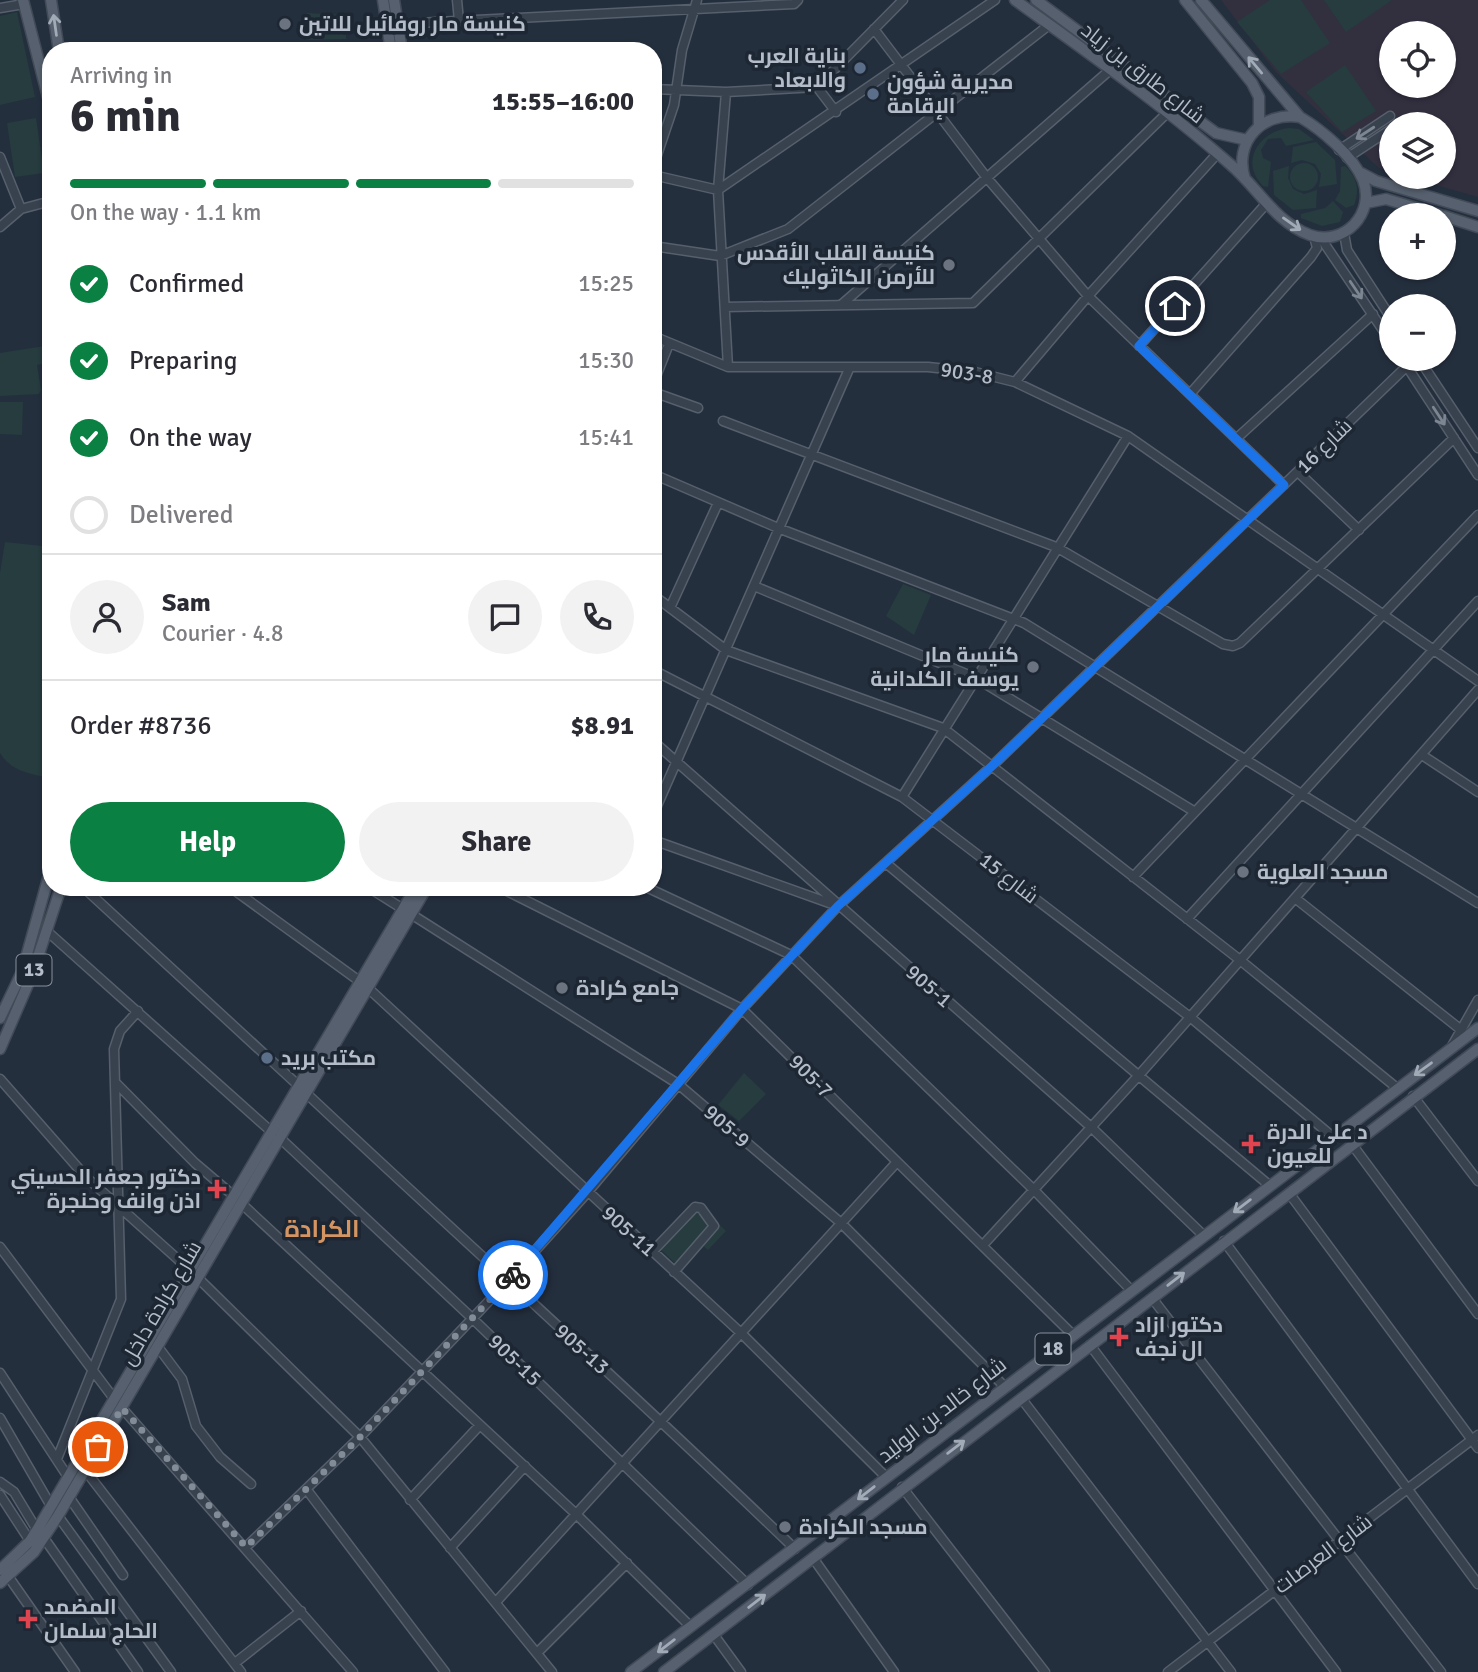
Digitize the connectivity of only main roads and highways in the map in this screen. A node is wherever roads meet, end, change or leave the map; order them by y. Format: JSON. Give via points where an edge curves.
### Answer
{"nodes":[{"id":1,"x":51,"y":0,"type":"edge"},
{"id":2,"x":383,"y":0,"type":"edge"},
{"id":3,"x":394,"y":0,"type":"edge"},
{"id":4,"x":1015,"y":0,"type":"edge"},
{"id":5,"x":1036,"y":0,"type":"edge"},
{"id":6,"x":1185,"y":0,"type":"edge"},
{"id":7,"x":1201,"y":0,"type":"edge"},
{"id":8,"x":24,"y":2,"type":"edge"},
{"id":9,"x":58,"y":42,"type":"edge"},
{"id":10,"x":390,"y":42,"type":"edge"},
{"id":11,"x":401,"y":42,"type":"edge"},
{"id":12,"x":42,"y":73,"type":"edge"},
{"id":13,"x":1300,"y":117,"type":"junction"},
{"id":14,"x":1259,"y":126,"type":"junction"},
{"id":15,"x":1247,"y":140,"type":"junction"},
{"id":16,"x":1357,"y":170,"type":"junction"},
{"id":17,"x":1245,"y":179,"type":"junction"},
{"id":18,"x":1366,"y":202,"type":"junction"},
{"id":19,"x":1399,"y":203,"type":"edge"},
{"id":20,"x":1478,"y":211,"type":"edge"},
{"id":21,"x":1456,"y":220,"type":"edge"},
{"id":22,"x":1478,"y":227,"type":"edge"},
{"id":23,"x":43,"y":896,"type":"edge"},
{"id":24,"x":58,"y":896,"type":"edge"},
{"id":25,"x":413,"y":896,"type":"edge"},
{"id":26,"x":420,"y":896,"type":"edge"},
{"id":27,"x":407,"y":912,"type":"junction"},
{"id":28,"x":29,"y":948,"type":"junction"},
{"id":29,"x":40,"y":951,"type":"junction"},
{"id":30,"x":0,"y":1018,"type":"edge"},
{"id":31,"x":1478,"y":1028,"type":"edge"},
{"id":32,"x":0,"y":1049,"type":"edge"},
{"id":33,"x":1478,"y":1049,"type":"edge"},
{"id":34,"x":195,"y":1274,"type":"junction"},
{"id":35,"x":118,"y":1404,"type":"junction"},
{"id":36,"x":40,"y":1534,"type":"junction"},
{"id":37,"x":2,"y":1572,"type":"edge"},
{"id":38,"x":631,"y":1672,"type":"edge"},
{"id":39,"x":663,"y":1672,"type":"edge"}],
"edges":[{"from":9,"to":1,"type":"main road","one_way":true},
{"from":2,"to":10,"type":"main road"},
{"from":3,"to":11,"type":"main road"},
{"from":4,"to":17,"type":"main road","name":"شارع طارق بن زياد"},
{"from":5,"to":15,"type":"main road","name":"شارع طارق بن زياد","via":[[1216,133]]},
{"from":6,"to":14,"type":"main road","via":[[1252,83],[1259,97]]},
{"from":13,"to":7,"type":"main road","one_way":true},
{"from":8,"to":12,"type":"main road"},
{"from":13,"to":14,"type":"main road","via":[[1281,116]]},
{"from":13,"to":16,"type":"main road"},
{"from":14,"to":15,"type":"main road"},
{"from":15,"to":17,"type":"main road","via":[[1242,159]]},
{"from":16,"to":18,"type":"main road","via":[[1366,188]]},
{"from":16,"to":20,"type":"main road","via":[[1376,181]]},
{"from":17,"to":18,"type":"main road","one_way":true,"via":[[1289,223],[1317,237],[1344,233],[1359,220]]},
{"from":18,"to":19,"type":"main road","via":[[1386,199]]},
{"from":21,"to":22,"type":"main road"},
{"from":23,"to":28,"type":"main road","number":"13"},
{"from":24,"to":29,"type":"main road","number":"13"},
{"from":25,"to":27,"type":"main road","name":"شارع كرادة داخل"},
{"from":26,"to":27,"type":"main road","name":"شارع كرادة داخل"},
{"from":27,"to":34,"type":"main road","name":"شارع كرادة داخل"},
{"from":28,"to":29,"type":"main road"},
{"from":28,"to":30,"type":"main road","number":"13"},
{"from":29,"to":32,"type":"main road","number":"13"},
{"from":31,"to":38,"type":"main road","name":"شارع خالد بن الوليد","number":"18","one_way":true},
{"from":39,"to":33,"type":"main road","name":"شارع خالد بن الوليد","number":"18","one_way":true},
{"from":34,"to":35,"type":"main road","name":"شارع كرادة داخل"},
{"from":34,"to":35,"type":"main road","name":"شارع كرادة داخل","via":[[158,1347]]},
{"from":35,"to":36,"type":"main road","name":"شارع كرادة داخل","via":[[68,1477]]},
{"from":35,"to":36,"type":"main road","name":"شارع كرادة داخل","via":[[58,1516]]},
{"from":36,"to":37,"type":"main road","name":"شارع كرادة داخل"},
{"from":36,"to":37,"type":"main road","name":"شارع كرادة داخل","via":[[24,1563]]}]}
